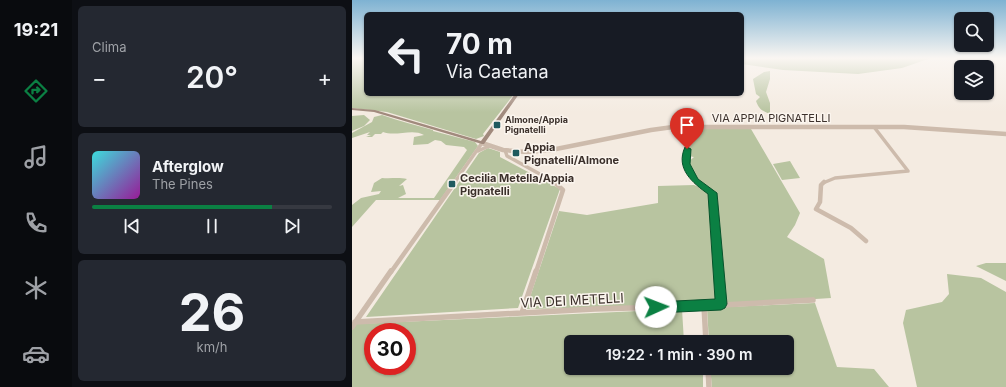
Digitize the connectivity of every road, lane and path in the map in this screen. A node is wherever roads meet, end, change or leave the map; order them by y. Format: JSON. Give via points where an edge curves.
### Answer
{"nodes":[{"id":1,"x":516,"y":96,"type":"edge"},
{"id":2,"x":352,"y":109,"type":"edge"},
{"id":3,"x":693,"y":127,"type":"junction"},
{"id":4,"x":874,"y":127,"type":"junction"},
{"id":5,"x":1006,"y":134,"type":"edge"},
{"id":6,"x":482,"y":142,"type":"junction"},
{"id":7,"x":489,"y":146,"type":"junction"},
{"id":8,"x":505,"y":150,"type":"junction"},
{"id":9,"x":476,"y":153,"type":"junction"},
{"id":10,"x":866,"y":241,"type":"dead end"},
{"id":11,"x":813,"y":300,"type":"dead end"},
{"id":12,"x":721,"y":304,"type":"junction"},
{"id":13,"x":704,"y":306,"type":"junction"},
{"id":14,"x":522,"y":313,"type":"junction"},
{"id":15,"x":354,"y":325,"type":"edge"},
{"id":16,"x":706,"y":335,"type":"edge"},
{"id":17,"x":708,"y":375,"type":"edge"},
{"id":18,"x":709,"y":387,"type":"edge"}],
"edges":[{"from":1,"to":6,"type":"main road"},
{"from":2,"to":6,"type":"main road","name":"VIA APPIA PIGNATELLI","via":[[381,113]]},
{"from":3,"to":4,"type":"street","name":"VIA APPIA PIGNATELLI"},
{"from":3,"to":8,"type":"street","name":"VIA APPIA PIGNATELLI","via":[[653,129],[539,151]]},
{"from":3,"to":12,"type":"street","via":[[693,140],[687,149],[686,163],[696,182],[713,193]]},
{"from":4,"to":5,"type":"street","name":"VIA APPIA PIGNATELLI"},
{"from":4,"to":10,"type":"street","via":[[908,171],[825,181],[820,185],[820,202],[816,209],[851,228]]},
{"from":6,"to":7,"type":"street","name":"VIA APPIA PIGNATELLI"},
{"from":6,"to":9,"type":"street"},
{"from":7,"to":8,"type":"street","name":"VIA APPIA PIGNATELLI"},
{"from":7,"to":9,"type":"street"},
{"from":8,"to":14,"type":"street","via":[[507,156],[556,183],[563,190]]},
{"from":9,"to":15,"type":"street"},
{"from":11,"to":12,"type":"street","name":"VIA DEI METELLI"},
{"from":12,"to":13,"type":"street","name":"VIA DEI METELLI"},
{"from":13,"to":14,"type":"street","name":"VIA DEI METELLI"},
{"from":13,"to":16,"type":"street"},
{"from":14,"to":15,"type":"street","name":"VIA DEI METELLI"},
{"from":17,"to":18,"type":"street"}]}
